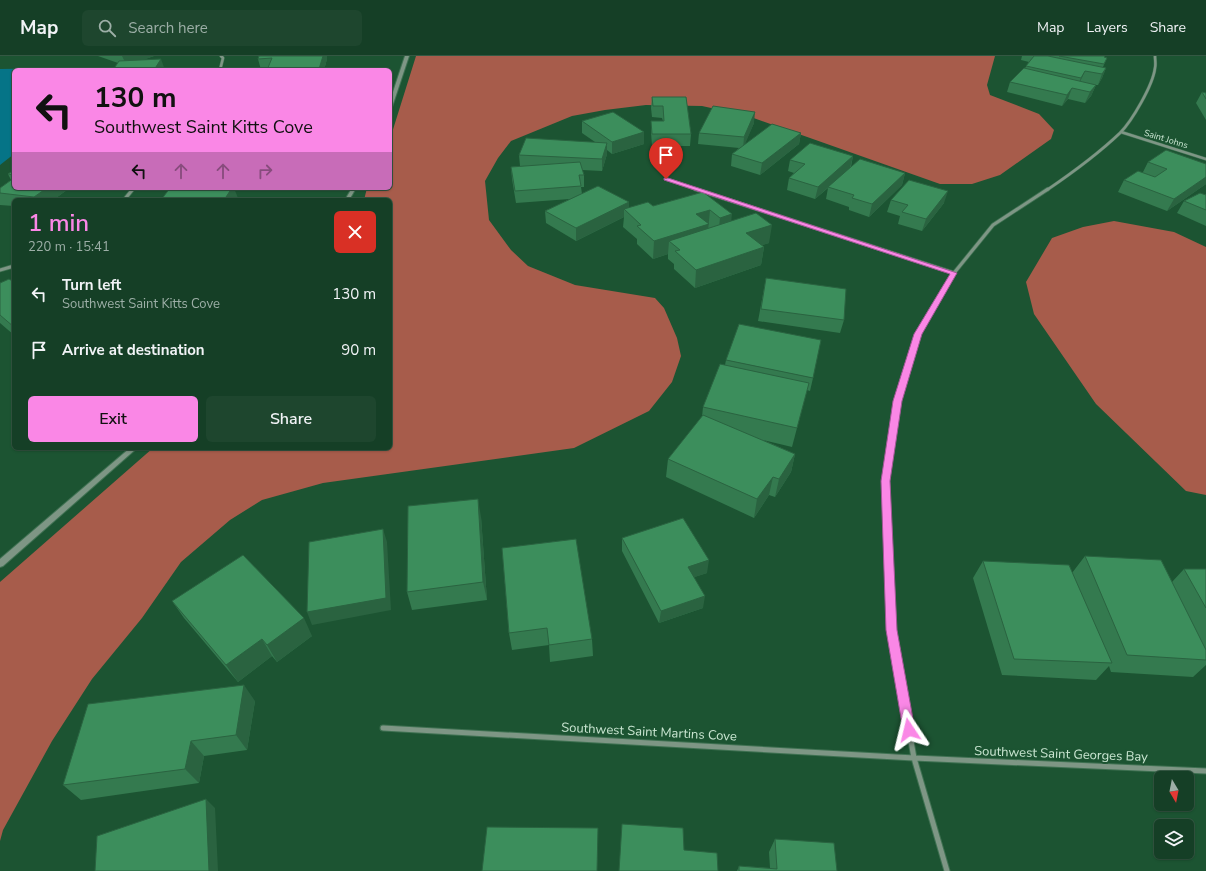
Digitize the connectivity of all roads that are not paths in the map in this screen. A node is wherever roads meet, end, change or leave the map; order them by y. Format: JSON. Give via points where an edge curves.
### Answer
{"nodes":[{"id":1,"x":221,"y":56,"type":"edge"},
{"id":2,"x":407,"y":56,"type":"edge"},
{"id":3,"x":1155,"y":56,"type":"edge"},
{"id":4,"x":220,"y":68,"type":"edge"},
{"id":5,"x":392,"y":102,"type":"edge"},
{"id":6,"x":1121,"y":132,"type":"junction"},
{"id":7,"x":1206,"y":159,"type":"edge"},
{"id":8,"x":666,"y":179,"type":"dead end"},
{"id":9,"x":12,"y":267,"type":"edge"},
{"id":10,"x":0,"y":270,"type":"edge"},
{"id":11,"x":954,"y":273,"type":"junction"},
{"id":12,"x":132,"y":450,"type":"edge"},
{"id":13,"x":0,"y":564,"type":"edge"},
{"id":14,"x":383,"y":728,"type":"dead end"},
{"id":15,"x":914,"y":758,"type":"junction"},
{"id":16,"x":1206,"y":771,"type":"edge"},
{"id":17,"x":947,"y":871,"type":"edge"}],
"edges":[{"from":1,"to":4,"type":"street","via":[[223,58]]},
{"from":2,"to":5,"type":"street"},
{"from":3,"to":6,"type":"street","via":[[1155,69],[1147,89],[1138,108]]},
{"from":6,"to":7,"type":"street","name":"Saint Johns"},
{"from":6,"to":11,"type":"street","via":[[1072,173],[993,225]]},
{"from":8,"to":11,"type":"street"},
{"from":9,"to":10,"type":"street"},
{"from":11,"to":15,"type":"street","via":[[918,334],[898,401],[886,481],[891,630]]},
{"from":12,"to":13,"type":"street"},
{"from":14,"to":15,"type":"street","name":"Southwest Saint Martins Cove"},
{"from":15,"to":16,"type":"street","name":"Southwest Saint Georges Bay"},
{"from":15,"to":17,"type":"street"}]}
